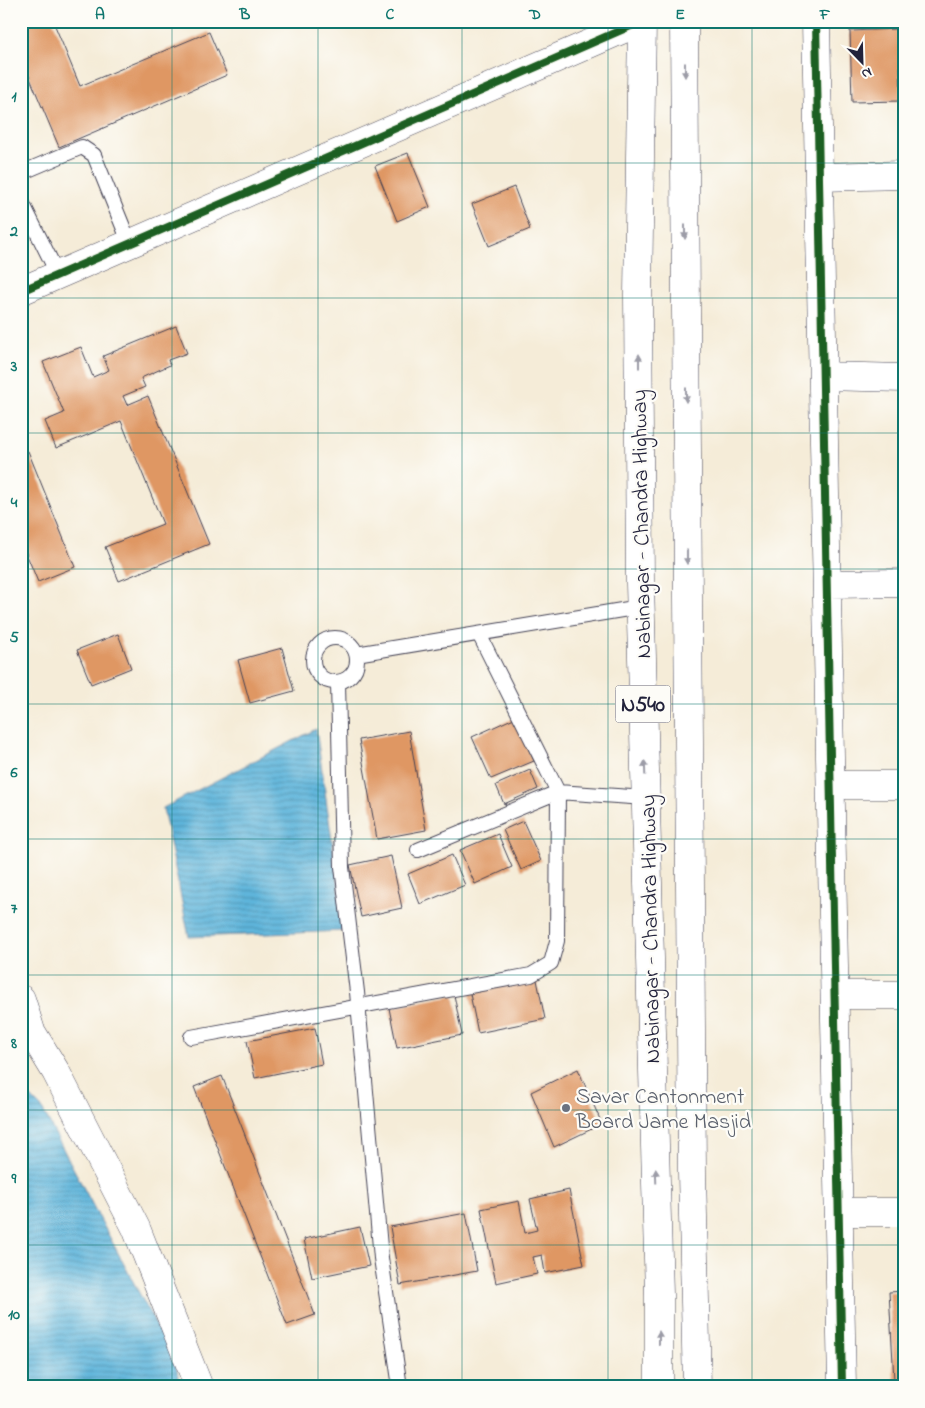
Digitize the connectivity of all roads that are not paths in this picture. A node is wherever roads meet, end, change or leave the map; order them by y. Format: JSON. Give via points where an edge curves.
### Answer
{"nodes":[{"id":1,"x":642,"y":21,"type":"edge"},
{"id":2,"x":684,"y":21,"type":"edge"},
{"id":3,"x":816,"y":21,"type":"edge"},
{"id":4,"x":21,"y":173,"type":"edge"},
{"id":5,"x":904,"y":175,"type":"edge"},
{"id":6,"x":819,"y":177,"type":"junction"},
{"id":7,"x":21,"y":200,"type":"edge"},
{"id":8,"x":130,"y":244,"type":"junction"},
{"id":9,"x":58,"y":275,"type":"junction"},
{"id":10,"x":21,"y":291,"type":"edge"},
{"id":11,"x":823,"y":376,"type":"junction"},
{"id":12,"x":904,"y":378,"type":"edge"},
{"id":13,"x":827,"y":584,"type":"junction"},
{"id":14,"x":904,"y":584,"type":"edge"},
{"id":15,"x":640,"y":607,"type":"junction"},
{"id":16,"x":479,"y":634,"type":"junction"},
{"id":17,"x":356,"y":654,"type":"junction"},
{"id":18,"x":338,"y":682,"type":"junction"},
{"id":19,"x":831,"y":785,"type":"junction"},
{"id":20,"x":904,"y":785,"type":"edge"},
{"id":21,"x":558,"y":792,"type":"junction"},
{"id":22,"x":646,"y":798,"type":"junction"},
{"id":23,"x":418,"y":850,"type":"dead end"},
{"id":24,"x":835,"y":994,"type":"junction"},
{"id":25,"x":904,"y":995,"type":"edge"},
{"id":26,"x":21,"y":999,"type":"edge"},
{"id":27,"x":358,"y":1005,"type":"junction"},
{"id":28,"x":26,"y":1034,"type":"edge"},
{"id":29,"x":191,"y":1037,"type":"dead end"},
{"id":30,"x":839,"y":1212,"type":"junction"},
{"id":31,"x":904,"y":1212,"type":"edge"},
{"id":32,"x":199,"y":1387,"type":"edge"},
{"id":33,"x":400,"y":1387,"type":"edge"},
{"id":34,"x":659,"y":1387,"type":"edge"},
{"id":35,"x":697,"y":1387,"type":"edge"},
{"id":36,"x":842,"y":1387,"type":"edge"}],
"edges":[{"from":1,"to":8,"type":"main road"},
{"from":15,"to":1,"type":"main road","name":"Nabinagar - Chandra Highway","number":"N540","one_way":true,"via":[[638,295]]},
{"from":2,"to":35,"type":"main road","name":"Nabinagar - Chandra Highway","number":"N540","one_way":true,"via":[[692,1163]]},
{"from":3,"to":6,"type":"main road"},
{"from":4,"to":8,"type":"lane","via":[[82,147],[94,156]]},
{"from":5,"to":6,"type":"main road"},
{"from":6,"to":11,"type":"main road"},
{"from":7,"to":9,"type":"lane"},
{"from":8,"to":9,"type":"main road"},
{"from":9,"to":10,"type":"main road"},
{"from":11,"to":12,"type":"main road"},
{"from":11,"to":13,"type":"main road"},
{"from":13,"to":14,"type":"main road"},
{"from":13,"to":19,"type":"main road"},
{"from":15,"to":16,"type":"lane"},
{"from":22,"to":15,"type":"main road","name":"Nabinagar - Chandra Highway","number":"N540","one_way":true},
{"from":16,"to":17,"type":"lane"},
{"from":16,"to":21,"type":"lane"},
{"from":17,"to":18,"type":"lane","via":[[357,665],[353,673]]},
{"from":17,"to":18,"type":"lane","via":[[349,642],[341,639],[332,638],[317,647],[314,654],[316,671],[330,682]]},
{"from":18,"to":27,"type":"lane","via":[[342,867]]},
{"from":19,"to":20,"type":"main road"},
{"from":19,"to":24,"type":"main road"},
{"from":21,"to":22,"type":"lane"},
{"from":21,"to":23,"type":"lane"},
{"from":21,"to":27,"type":"lane","via":[[557,941],[551,963],[531,975]]},
{"from":34,"to":22,"type":"main road","name":"Nabinagar - Chandra Highway","number":"N540","one_way":true},
{"from":24,"to":25,"type":"main road"},
{"from":24,"to":30,"type":"main road"},
{"from":26,"to":28,"type":"main road"},
{"from":27,"to":29,"type":"lane"},
{"from":27,"to":33,"type":"lane","via":[[381,1258]]},
{"from":28,"to":32,"type":"main road","via":[[56,1072],[136,1228]]},
{"from":30,"to":31,"type":"main road"},
{"from":30,"to":36,"type":"main road"}]}
